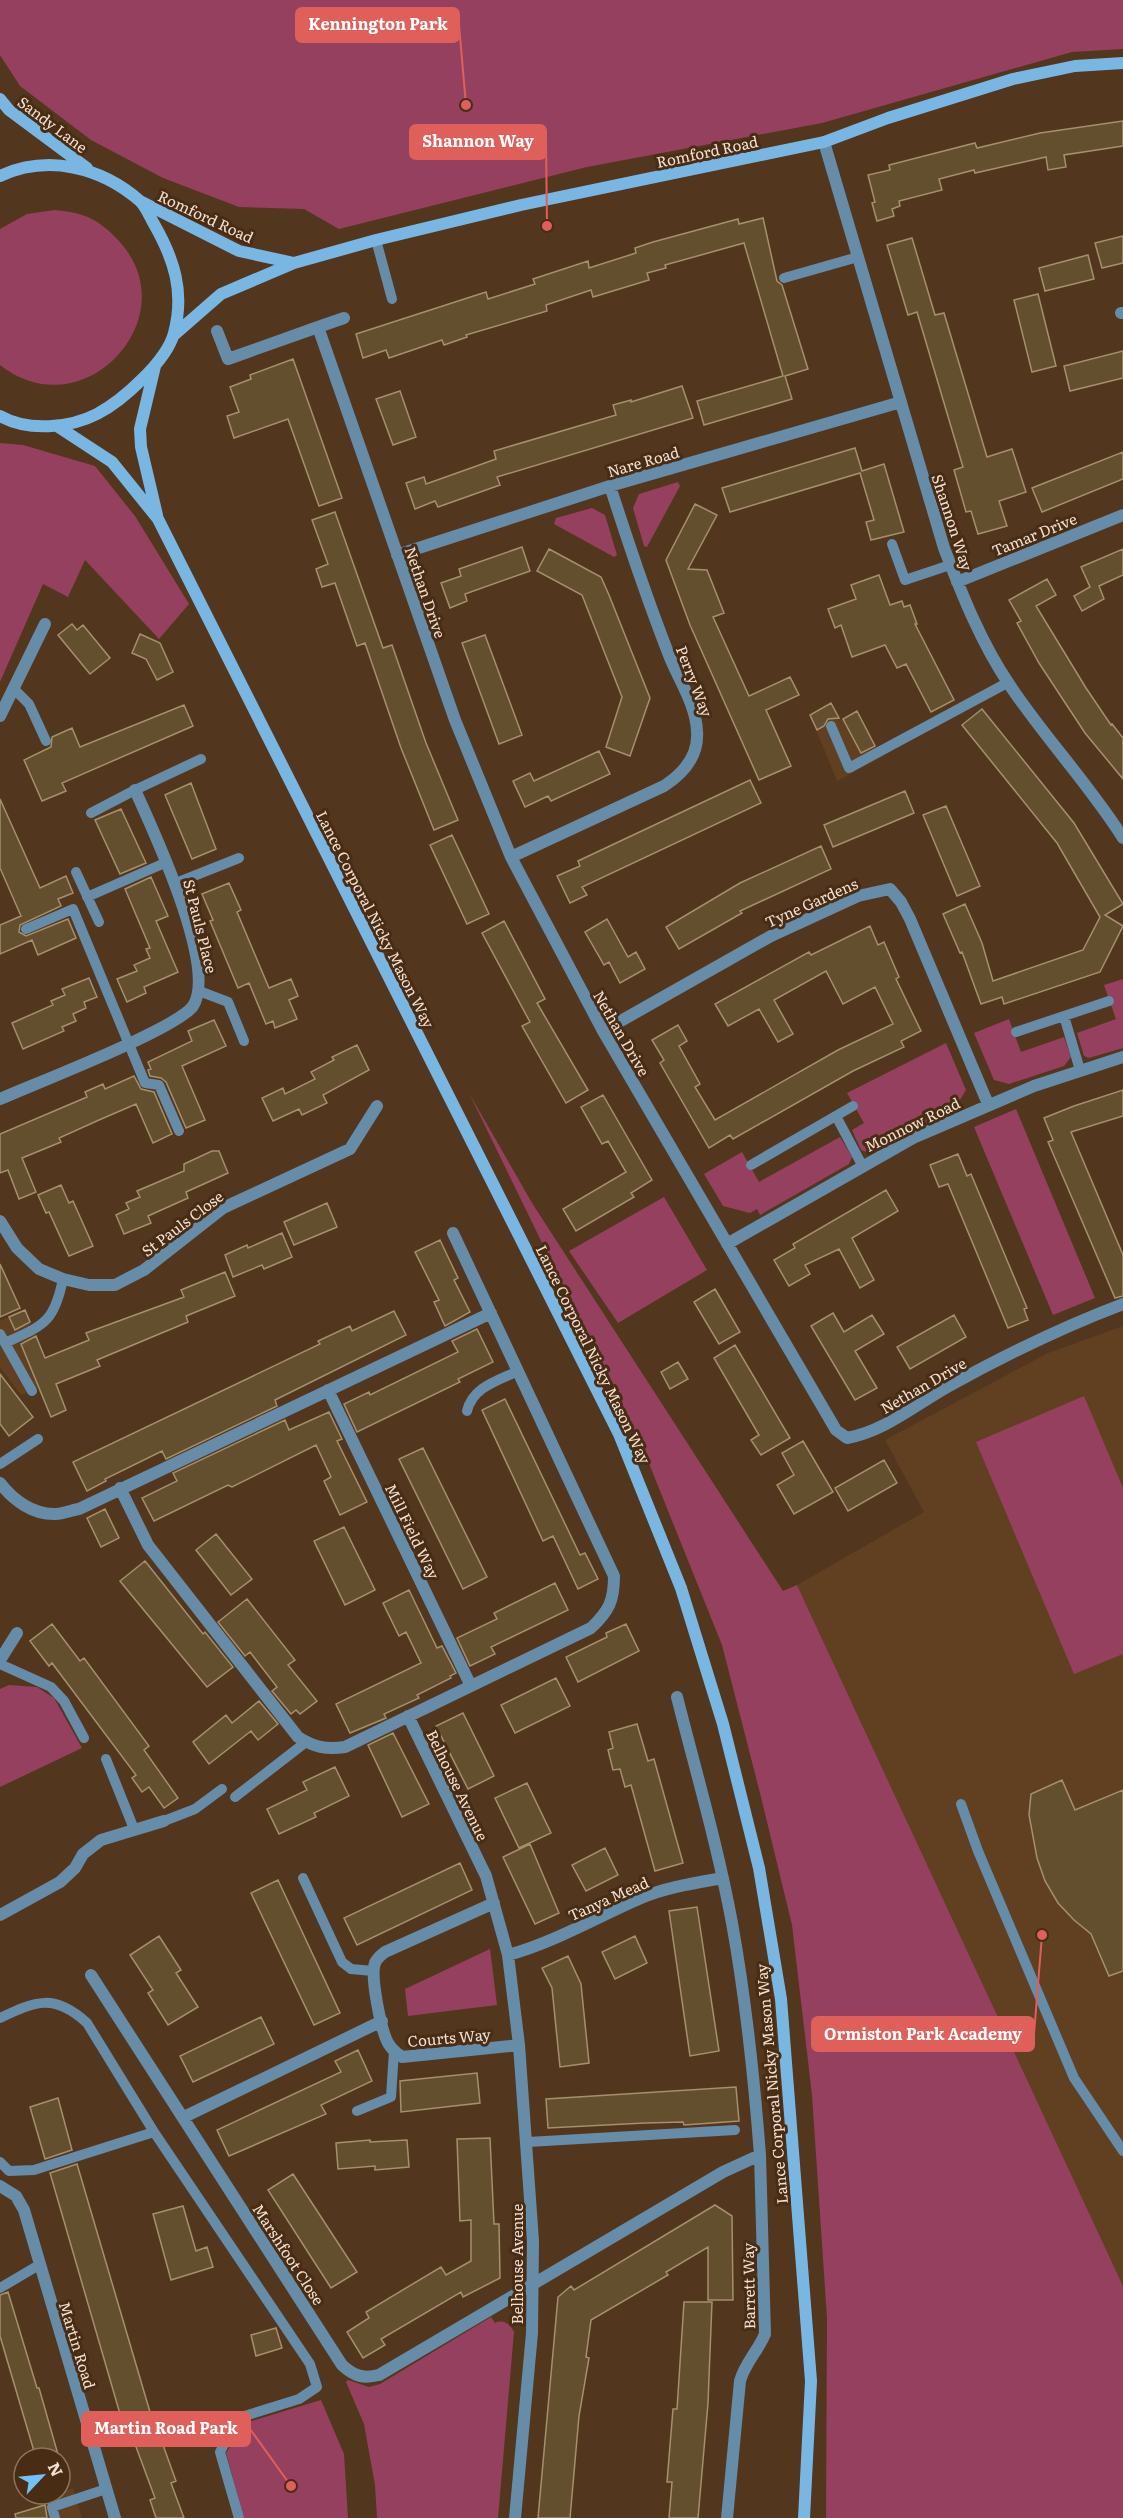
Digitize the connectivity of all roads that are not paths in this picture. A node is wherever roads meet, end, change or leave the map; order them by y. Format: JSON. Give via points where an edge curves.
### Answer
{"nodes":[{"id":1,"x":1123,"y":63,"type":"edge"},
{"id":2,"x":0,"y":99,"type":"edge"},
{"id":3,"x":824,"y":142,"type":"junction"},
{"id":4,"x":91,"y":171,"type":"junction"},
{"id":5,"x":0,"y":176,"type":"edge"},
{"id":6,"x":142,"y":202,"type":"junction"},
{"id":7,"x":376,"y":240,"type":"junction"},
{"id":8,"x":858,"y":257,"type":"junction"},
{"id":9,"x":294,"y":263,"type":"junction"},
{"id":10,"x":784,"y":278,"type":"dead end"},
{"id":11,"x":392,"y":299,"type":"dead end"},
{"id":12,"x":344,"y":318,"type":"dead end"},
{"id":13,"x":318,"y":327,"type":"junction"},
{"id":14,"x":217,"y":331,"type":"dead end"},
{"id":15,"x":174,"y":335,"type":"junction"},
{"id":16,"x":156,"y":365,"type":"junction"},
{"id":17,"x":901,"y":402,"type":"junction"},
{"id":18,"x":2,"y":420,"type":"edge"},
{"id":19,"x":57,"y":426,"type":"junction"},
{"id":20,"x":610,"y":486,"type":"junction"},
{"id":21,"x":1123,"y":515,"type":"edge"},
{"id":22,"x":158,"y":519,"type":"junction"},
{"id":23,"x":892,"y":544,"type":"dead end"},
{"id":24,"x":397,"y":555,"type":"junction"},
{"id":25,"x":950,"y":565,"type":"junction"},
{"id":26,"x":957,"y":582,"type":"junction"},
{"id":27,"x":45,"y":624,"type":"dead end"},
{"id":28,"x":1007,"y":682,"type":"junction"},
{"id":29,"x":14,"y":689,"type":"junction"},
{"id":30,"x":0,"y":716,"type":"edge"},
{"id":31,"x":831,"y":726,"type":"dead end"},
{"id":32,"x":46,"y":741,"type":"dead end"},
{"id":33,"x":201,"y":759,"type":"dead end"},
{"id":34,"x":135,"y":789,"type":"junction"},
{"id":35,"x":91,"y":813,"type":"dead end"},
{"id":36,"x":1123,"y":838,"type":"edge"},
{"id":37,"x":511,"y":857,"type":"junction"},
{"id":38,"x":239,"y":858,"type":"dead end"},
{"id":39,"x":167,"y":862,"type":"junction"},
{"id":40,"x":76,"y":872,"type":"dead end"},
{"id":41,"x":176,"y":883,"type":"junction"},
{"id":42,"x":87,"y":897,"type":"junction"},
{"id":43,"x":99,"y":922,"type":"dead end"},
{"id":44,"x":26,"y":929,"type":"dead end"},
{"id":45,"x":199,"y":992,"type":"junction"},
{"id":46,"x":1109,"y":1001,"type":"dead end"},
{"id":47,"x":1064,"y":1016,"type":"junction"},
{"id":48,"x":603,"y":1031,"type":"junction"},
{"id":49,"x":1016,"y":1032,"type":"dead end"},
{"id":50,"x":244,"y":1041,"type":"dead end"},
{"id":51,"x":128,"y":1043,"type":"junction"},
{"id":52,"x":1123,"y":1057,"type":"edge"},
{"id":53,"x":1080,"y":1070,"type":"junction"},
{"id":54,"x":0,"y":1099,"type":"edge"},
{"id":55,"x":988,"y":1104,"type":"junction"},
{"id":56,"x":377,"y":1106,"type":"dead end"},
{"id":57,"x":853,"y":1106,"type":"dead end"},
{"id":58,"x":836,"y":1116,"type":"junction"},
{"id":59,"x":179,"y":1131,"type":"dead end"},
{"id":60,"x":751,"y":1166,"type":"dead end"},
{"id":61,"x":862,"y":1166,"type":"junction"},
{"id":62,"x":0,"y":1221,"type":"edge"},
{"id":63,"x":453,"y":1233,"type":"dead end"},
{"id":64,"x":727,"y":1244,"type":"junction"},
{"id":65,"x":63,"y":1279,"type":"junction"},
{"id":66,"x":1123,"y":1304,"type":"edge"},
{"id":67,"x":491,"y":1314,"type":"junction"},
{"id":68,"x":3,"y":1338,"type":"edge"},
{"id":69,"x":518,"y":1371,"type":"junction"},
{"id":70,"x":328,"y":1390,"type":"junction"},
{"id":71,"x":32,"y":1391,"type":"dead end"},
{"id":72,"x":467,"y":1411,"type":"dead end"},
{"id":73,"x":38,"y":1439,"type":"dead end"},
{"id":74,"x":0,"y":1464,"type":"edge"},
{"id":75,"x":0,"y":1483,"type":"edge"},
{"id":76,"x":120,"y":1488,"type":"junction"},
{"id":77,"x":17,"y":1633,"type":"dead end"},
{"id":78,"x":5,"y":1642,"type":"edge"},
{"id":79,"x":0,"y":1662,"type":"edge"},
{"id":80,"x":471,"y":1686,"type":"junction"},
{"id":81,"x":677,"y":1697,"type":"dead end"},
{"id":82,"x":408,"y":1716,"type":"junction"},
{"id":83,"x":84,"y":1738,"type":"dead end"},
{"id":84,"x":306,"y":1742,"type":"junction"},
{"id":85,"x":106,"y":1758,"type":"dead end"},
{"id":86,"x":222,"y":1789,"type":"dead end"},
{"id":87,"x":235,"y":1797,"type":"dead end"},
{"id":88,"x":961,"y":1804,"type":"dead end"},
{"id":89,"x":164,"y":1821,"type":"joint"},
{"id":90,"x":134,"y":1829,"type":"junction"},
{"id":91,"x":303,"y":1878,"type":"dead end"},
{"id":92,"x":723,"y":1878,"type":"junction"},
{"id":93,"x":494,"y":1903,"type":"junction"},
{"id":94,"x":0,"y":1915,"type":"edge"},
{"id":95,"x":508,"y":1955,"type":"junction"},
{"id":96,"x":373,"y":1971,"type":"junction"},
{"id":97,"x":91,"y":1975,"type":"dead end"},
{"id":98,"x":0,"y":2018,"type":"edge"},
{"id":99,"x":382,"y":2020,"type":"junction"},
{"id":100,"x":519,"y":2045,"type":"junction"},
{"id":101,"x":394,"y":2052,"type":"junction"},
{"id":102,"x":357,"y":2111,"type":"dead end"},
{"id":103,"x":183,"y":2117,"type":"junction"},
{"id":104,"x":735,"y":2130,"type":"dead end"},
{"id":105,"x":154,"y":2132,"type":"junction"},
{"id":106,"x":528,"y":2142,"type":"junction"},
{"id":107,"x":1123,"y":2151,"type":"edge"},
{"id":108,"x":760,"y":2155,"type":"junction"},
{"id":109,"x":0,"y":2162,"type":"edge"},
{"id":110,"x":9,"y":2171,"type":"junction"},
{"id":111,"x":2,"y":2187,"type":"edge"},
{"id":112,"x":39,"y":2265,"type":"junction"},
{"id":113,"x":533,"y":2284,"type":"junction"},
{"id":114,"x":0,"y":2288,"type":"edge"},
{"id":115,"x":106,"y":2489,"type":"junction"},
{"id":116,"x":55,"y":2518,"type":"edge"},
{"id":117,"x":115,"y":2518,"type":"edge"},
{"id":118,"x":239,"y":2518,"type":"edge"},
{"id":119,"x":515,"y":2518,"type":"edge"},
{"id":120,"x":727,"y":2518,"type":"edge"},
{"id":121,"x":804,"y":2518,"type":"edge"}],
"edges":[{"from":1,"to":3,"type":"main road","name":"Romford Road","via":[[1075,66],[1013,79]]},
{"from":2,"to":4,"type":"main road","name":"Sandy Lane","via":[[9,110]]},
{"from":3,"to":7,"type":"main road","name":"Romford Road"},
{"from":3,"to":8,"type":"street","name":"Shannon Way"},
{"from":4,"to":5,"type":"main road","via":[[66,165],[37,166]]},
{"from":4,"to":6,"type":"main road","name":"Romford Road"},
{"from":6,"to":9,"type":"main road","name":"Romford Road","via":[[239,251]]},
{"from":6,"to":15,"type":"main road","via":[[170,251],[176,273]]},
{"from":7,"to":9,"type":"main road","name":"Romford Road"},
{"from":7,"to":11,"type":"lane"},
{"from":8,"to":10,"type":"lane"},
{"from":8,"to":17,"type":"street","name":"Shannon Way"},
{"from":9,"to":15,"type":"main road","name":"Romford Road","via":[[221,294]]},
{"from":12,"to":13,"type":"street"},
{"from":13,"to":14,"type":"street","via":[[228,359]]},
{"from":13,"to":24,"type":"street","name":"Nethan Drive"},
{"from":15,"to":16,"type":"main road"},
{"from":16,"to":19,"type":"main road","via":[[115,404],[87,420]]},
{"from":16,"to":22,"type":"main road","name":"Lance Corporal Nicky Mason Way","via":[[140,429]]},
{"from":17,"to":20,"type":"street","name":"Nare Road"},
{"from":17,"to":25,"type":"street","name":"Shannon Way"},
{"from":18,"to":19,"type":"main road"},
{"from":19,"to":22,"type":"main road","name":"Lance Corporal Nicky Mason Way","via":[[112,462]]},
{"from":20,"to":24,"type":"street","name":"Nare Road"},
{"from":20,"to":37,"type":"street","name":"Perry Way","via":[[639,578],[693,710],[698,732],[693,756],[681,774],[664,786]]},
{"from":21,"to":26,"type":"street","name":"Tamar Drive"},
{"from":22,"to":121,"type":"main road","name":"Lance Corporal Nicky Mason Way","via":[[619,1434],[684,1599],[723,1724],[759,1868],[781,1999],[811,2381]]},
{"from":23,"to":25,"type":"lane","via":[[905,580]]},
{"from":24,"to":37,"type":"street","name":"Nethan Drive","via":[[454,720]]},
{"from":25,"to":26,"type":"street","name":"Shannon Way"},
{"from":26,"to":28,"type":"street","name":"Shannon Way"},
{"from":27,"to":29,"type":"street"},
{"from":28,"to":31,"type":"lane","via":[[849,768]]},
{"from":28,"to":36,"type":"street","name":"Shannon Way"},
{"from":29,"to":30,"type":"street"},
{"from":29,"to":32,"type":"lane","via":[[29,704]]},
{"from":33,"to":34,"type":"lane"},
{"from":34,"to":35,"type":"lane"},
{"from":34,"to":39,"type":"street","name":"St Pauls Place"},
{"from":37,"to":48,"type":"street","name":"Nethan Drive"},
{"from":38,"to":41,"type":"lane"},
{"from":39,"to":41,"type":"street","name":"St Pauls Place"},
{"from":39,"to":42,"type":"lane"},
{"from":40,"to":42,"type":"lane"},
{"from":41,"to":45,"type":"street","name":"St Pauls Place","via":[[199,968]]},
{"from":42,"to":43,"type":"lane"},
{"from":44,"to":51,"type":"lane","via":[[73,909]]},
{"from":45,"to":50,"type":"lane","via":[[228,1002]]},
{"from":45,"to":51,"type":"street","name":"St Pauls Place","via":[[192,1007],[179,1018]]},
{"from":46,"to":47,"type":"lane"},
{"from":47,"to":49,"type":"lane"},
{"from":47,"to":53,"type":"lane"},
{"from":48,"to":55,"type":"street","name":"Tyne Gardens","via":[[771,936],[858,896],[890,890],[910,918]]},
{"from":48,"to":64,"type":"street","name":"Nethan Drive"},
{"from":51,"to":54,"type":"street","name":"St Pauls Place"},
{"from":51,"to":59,"type":"lane","via":[[145,1083],[159,1085]]},
{"from":52,"to":53,"type":"street","name":"Monnow Road"},
{"from":53,"to":55,"type":"street","name":"Monnow Road"},
{"from":55,"to":61,"type":"street","name":"Monnow Road"},
{"from":56,"to":65,"type":"street","name":"St Pauls Close","via":[[350,1149],[224,1208],[144,1270],[115,1286]]},
{"from":57,"to":58,"type":"lane"},
{"from":58,"to":60,"type":"lane"},
{"from":58,"to":61,"type":"lane"},
{"from":61,"to":64,"type":"street","name":"Monnow Road"},
{"from":62,"to":65,"type":"street","name":"St Pauls Close","via":[[17,1248],[39,1269]]},
{"from":63,"to":67,"type":"street"},
{"from":64,"to":66,"type":"street","name":"Nethan Drive","via":[[836,1430],[847,1438],[877,1429],[1000,1359]]},
{"from":65,"to":68,"type":"lane","via":[[58,1302],[39,1328]]},
{"from":67,"to":69,"type":"street"},
{"from":67,"to":70,"type":"street"},
{"from":68,"to":71,"type":"lane"},
{"from":69,"to":72,"type":"lane","via":[[477,1392]]},
{"from":69,"to":80,"type":"street","via":[[614,1576],[614,1595],[606,1614],[591,1628]]},
{"from":70,"to":76,"type":"street"},
{"from":70,"to":80,"type":"street","name":"Mill Field Way"},
{"from":73,"to":74,"type":"lane"},
{"from":75,"to":76,"type":"street","via":[[27,1508],[55,1515],[79,1509]]},
{"from":76,"to":84,"type":"street","via":[[148,1545],[298,1737]]},
{"from":77,"to":78,"type":"street"},
{"from":78,"to":79,"type":"street"},
{"from":79,"to":83,"type":"lane","via":[[51,1687],[64,1701]]},
{"from":80,"to":82,"type":"street"},
{"from":81,"to":92,"type":"street","name":"Barrett Way"},
{"from":82,"to":84,"type":"street","via":[[345,1747],[329,1749]]},
{"from":82,"to":93,"type":"street","name":"Belhouse Avenue","via":[[486,1876]]},
{"from":84,"to":87,"type":"lane"},
{"from":85,"to":90,"type":"lane"},
{"from":86,"to":89,"type":"lane","via":[[195,1809]]},
{"from":88,"to":107,"type":"lane","via":[[1074,2078]]},
{"from":89,"to":90,"type":"street"},
{"from":90,"to":94,"type":"street","via":[[113,1834],[90,1847],[60,1882]]},
{"from":91,"to":96,"type":"lane","via":[[342,1962],[351,1968]]},
{"from":92,"to":95,"type":"street","name":"Tanya Mead","via":[[658,1892],[540,1946]]},
{"from":92,"to":108,"type":"street","name":"Barrett Way","via":[[746,2019]]},
{"from":93,"to":95,"type":"street","name":"Belhouse Avenue"},
{"from":93,"to":96,"type":"street","via":[[385,1952],[376,1960]]},
{"from":95,"to":100,"type":"street","name":"Belhouse Avenue"},
{"from":96,"to":99,"type":"street","name":"Courts Way"},
{"from":97,"to":103,"type":"street","name":"Marshfoot Close"},
{"from":98,"to":105,"type":"lane","via":[[32,2003],[48,2002],[73,2010],[87,2023]]},
{"from":99,"to":101,"type":"street","name":"Courts Way"},
{"from":99,"to":103,"type":"street"},
{"from":100,"to":101,"type":"street","name":"Courts Way","via":[[411,2057]]},
{"from":100,"to":106,"type":"street","name":"Belhouse Avenue"},
{"from":101,"to":102,"type":"lane","via":[[391,2097]]},
{"from":103,"to":113,"type":"street","name":"Marshfoot Close","via":[[342,2365],[351,2373],[362,2377],[380,2375]]},
{"from":104,"to":106,"type":"lane"},
{"from":105,"to":110,"type":"lane","via":[[34,2170]]},
{"from":105,"to":118,"type":"lane","via":[[310,2364],[317,2387],[298,2399],[238,2418],[220,2452]]},
{"from":106,"to":113,"type":"street","name":"Belhouse Avenue"},
{"from":108,"to":113,"type":"street","via":[[723,2172]]},
{"from":108,"to":120,"type":"street","name":"Barrett Way","via":[[765,2334],[740,2381]]},
{"from":109,"to":110,"type":"lane"},
{"from":110,"to":111,"type":"lane"},
{"from":111,"to":112,"type":"street","name":"Martin Road","via":[[16,2196],[24,2210]]},
{"from":112,"to":114,"type":"lane"},
{"from":112,"to":115,"type":"street","name":"Martin Road"},
{"from":113,"to":119,"type":"street","name":"Belhouse Avenue"},
{"from":115,"to":116,"type":"lane","via":[[52,2507]]},
{"from":115,"to":117,"type":"street","name":"Martin Road"}]}
